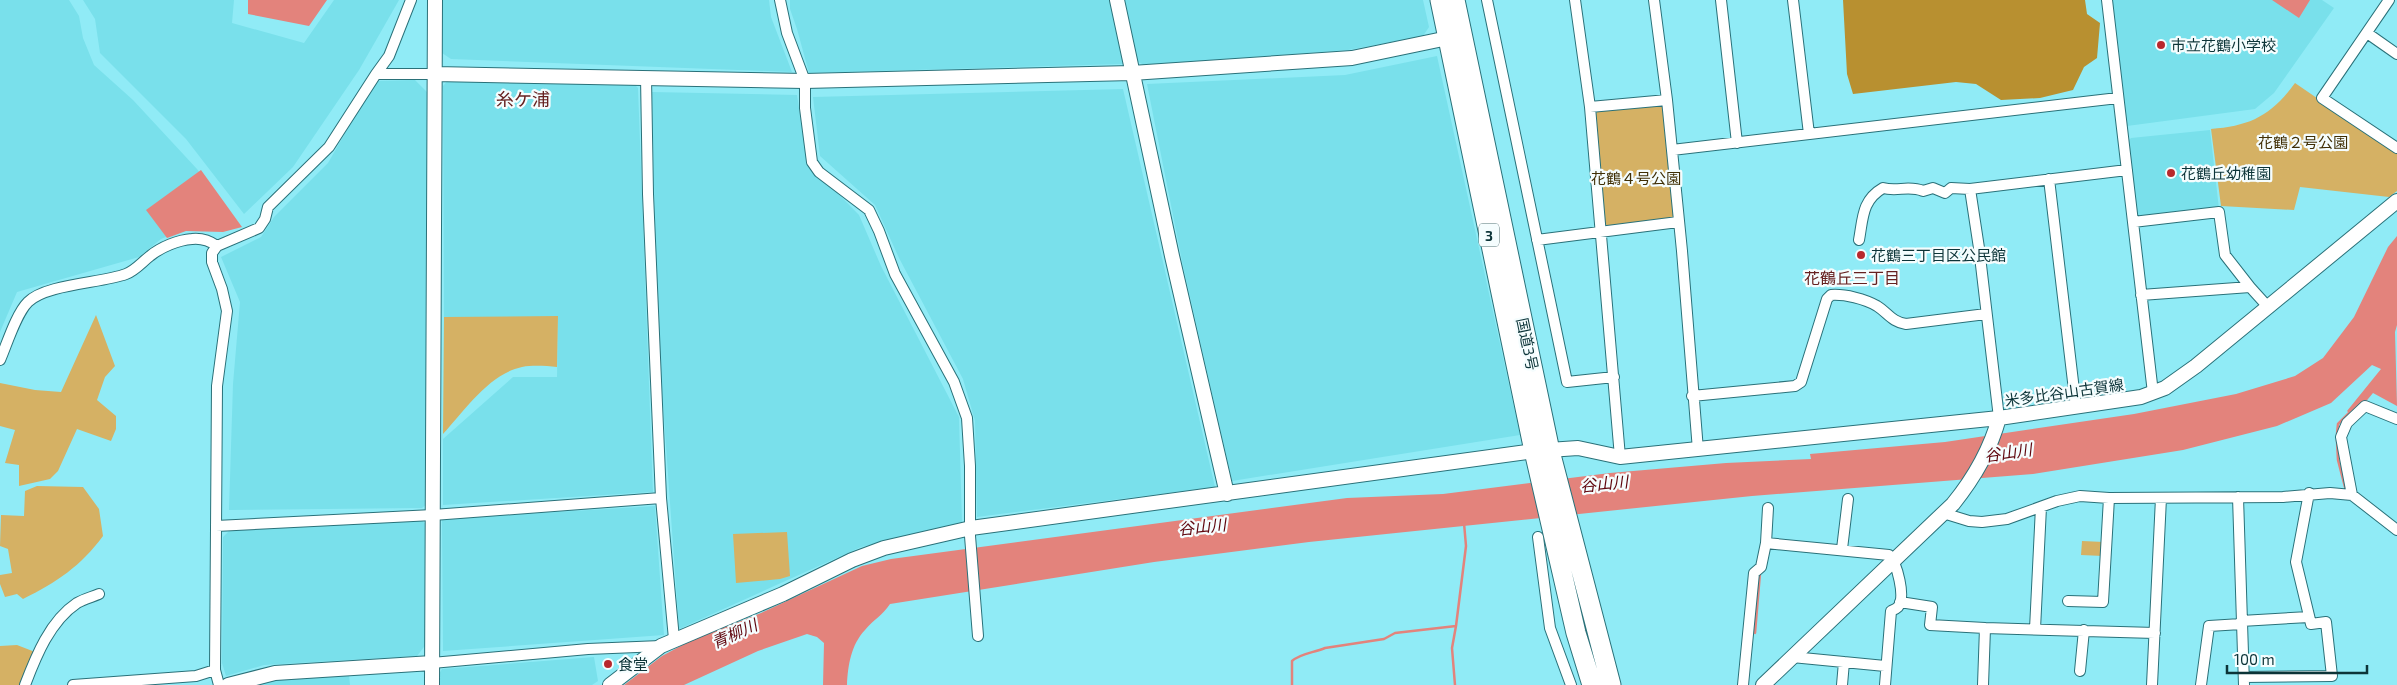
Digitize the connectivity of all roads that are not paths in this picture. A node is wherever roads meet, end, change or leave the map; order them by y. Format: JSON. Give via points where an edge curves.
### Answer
{"nodes":[{"id":1,"x":411,"y":0,"type":"edge"},
{"id":2,"x":436,"y":0,"type":"edge"},
{"id":3,"x":780,"y":0,"type":"edge"},
{"id":4,"x":1117,"y":0,"type":"edge"},
{"id":5,"x":1440,"y":0,"type":"edge"},
{"id":6,"x":1455,"y":0,"type":"edge"},
{"id":7,"x":1487,"y":0,"type":"edge"},
{"id":8,"x":1575,"y":0,"type":"edge"},
{"id":9,"x":1654,"y":0,"type":"edge"},
{"id":10,"x":1720,"y":0,"type":"edge"},
{"id":11,"x":1792,"y":0,"type":"edge"},
{"id":12,"x":2107,"y":0,"type":"edge"},
{"id":13,"x":2389,"y":0,"type":"edge"},
{"id":14,"x":2367,"y":33,"type":"junction"},
{"id":15,"x":1448,"y":38,"type":"junction"},
{"id":16,"x":2397,"y":54,"type":"edge"},
{"id":17,"x":1132,"y":73,"type":"junction"},
{"id":18,"x":376,"y":74,"type":"junction"},
{"id":19,"x":435,"y":74,"type":"junction"},
{"id":20,"x":646,"y":77,"type":"junction"},
{"id":21,"x":805,"y":80,"type":"junction"},
{"id":22,"x":2118,"y":98,"type":"junction"},
{"id":23,"x":1667,"y":100,"type":"junction"},
{"id":24,"x":1590,"y":107,"type":"junction"},
{"id":25,"x":1809,"y":134,"type":"junction"},
{"id":26,"x":1737,"y":143,"type":"junction"},
{"id":27,"x":2397,"y":148,"type":"edge"},
{"id":28,"x":1672,"y":150,"type":"junction"},
{"id":29,"x":2127,"y":170,"type":"junction"},
{"id":30,"x":2049,"y":179,"type":"junction"},
{"id":31,"x":1970,"y":189,"type":"junction"},
{"id":32,"x":2397,"y":201,"type":"edge"},
{"id":33,"x":1678,"y":222,"type":"junction"},
{"id":34,"x":2133,"y":222,"type":"junction"},
{"id":35,"x":1601,"y":232,"type":"junction"},
{"id":36,"x":1537,"y":240,"type":"junction"},
{"id":37,"x":1859,"y":240,"type":"dead end"},
{"id":38,"x":217,"y":246,"type":"junction"},
{"id":39,"x":2250,"y":287,"type":"junction"},
{"id":40,"x":2141,"y":295,"type":"junction"},
{"id":41,"x":2269,"y":308,"type":"junction"},
{"id":42,"x":1986,"y":314,"type":"junction"},
{"id":43,"x":0,"y":360,"type":"edge"},
{"id":44,"x":1614,"y":377,"type":"junction"},
{"id":45,"x":2153,"y":393,"type":"junction"},
{"id":46,"x":1692,"y":396,"type":"junction"},
{"id":47,"x":2076,"y":406,"type":"junction"},
{"id":48,"x":1999,"y":418,"type":"junction"},
{"id":49,"x":2397,"y":419,"type":"edge"},
{"id":50,"x":1698,"y":450,"type":"junction"},
{"id":51,"x":1620,"y":457,"type":"junction"},
{"id":52,"x":1545,"y":459,"type":"junction"},
{"id":53,"x":2309,"y":493,"type":"junction"},
{"id":54,"x":1227,"y":494,"type":"junction"},
{"id":55,"x":2352,"y":495,"type":"junction"},
{"id":56,"x":2238,"y":497,"type":"junction"},
{"id":57,"x":661,"y":498,"type":"junction"},
{"id":58,"x":2109,"y":498,"type":"junction"},
{"id":59,"x":2161,"y":498,"type":"junction"},
{"id":60,"x":1848,"y":499,"type":"dead end"},
{"id":61,"x":2041,"y":506,"type":"junction"},
{"id":62,"x":1768,"y":508,"type":"dead end"},
{"id":63,"x":1943,"y":513,"type":"junction"},
{"id":64,"x":433,"y":515,"type":"junction"},
{"id":65,"x":216,"y":526,"type":"junction"},
{"id":66,"x":2397,"y":530,"type":"edge"},
{"id":67,"x":970,"y":532,"type":"junction"},
{"id":68,"x":1554,"y":534,"type":"junction"},
{"id":69,"x":1766,"y":543,"type":"junction"},
{"id":70,"x":1842,"y":549,"type":"junction"},
{"id":71,"x":1894,"y":560,"type":"junction"},
{"id":72,"x":99,"y":594,"type":"dead end"},
{"id":73,"x":2068,"y":601,"type":"dead end"},
{"id":74,"x":1900,"y":602,"type":"junction"},
{"id":75,"x":2309,"y":617,"type":"junction"},
{"id":76,"x":2241,"y":623,"type":"junction"},
{"id":77,"x":1985,"y":628,"type":"junction"},
{"id":78,"x":2035,"y":629,"type":"junction"},
{"id":79,"x":2084,"y":630,"type":"junction"},
{"id":80,"x":2154,"y":633,"type":"junction"},
{"id":81,"x":978,"y":636,"type":"dead end"},
{"id":82,"x":674,"y":639,"type":"junction"},
{"id":83,"x":661,"y":646,"type":"junction"},
{"id":84,"x":1792,"y":658,"type":"junction"},
{"id":85,"x":432,"y":662,"type":"junction"},
{"id":86,"x":1844,"y":662,"type":"junction"},
{"id":87,"x":1885,"y":666,"type":"junction"},
{"id":88,"x":215,"y":670,"type":"junction"},
{"id":89,"x":2080,"y":671,"type":"dead end"},
{"id":90,"x":2244,"y":681,"type":"edge"},
{"id":91,"x":25,"y":685,"type":"edge"},
{"id":92,"x":73,"y":685,"type":"edge"},
{"id":93,"x":219,"y":685,"type":"edge"},
{"id":94,"x":228,"y":685,"type":"edge"},
{"id":95,"x":432,"y":685,"type":"edge"},
{"id":96,"x":610,"y":685,"type":"edge"},
{"id":97,"x":1570,"y":685,"type":"edge"},
{"id":98,"x":1592,"y":685,"type":"edge"},
{"id":99,"x":1611,"y":685,"type":"edge"},
{"id":100,"x":1743,"y":685,"type":"edge"},
{"id":101,"x":1762,"y":685,"type":"edge"},
{"id":102,"x":1842,"y":685,"type":"edge"},
{"id":103,"x":1885,"y":685,"type":"edge"},
{"id":104,"x":1983,"y":685,"type":"edge"},
{"id":105,"x":2152,"y":685,"type":"edge"},
{"id":106,"x":2201,"y":685,"type":"edge"}],
"edges":[{"from":1,"to":18,"type":"street","via":[[389,56]]},
{"from":2,"to":19,"type":"street"},
{"from":3,"to":21,"type":"street","via":[[787,33]]},
{"from":4,"to":17,"type":"street"},
{"from":5,"to":15,"type":"highway","name":"国道3号","number":"3"},
{"from":6,"to":52,"type":"highway","name":"国道3号","number":"3"},
{"from":7,"to":36,"type":"street"},
{"from":8,"to":24,"type":"street"},
{"from":9,"to":23,"type":"street"},
{"from":10,"to":26,"type":"street"},
{"from":11,"to":25,"type":"street"},
{"from":12,"to":22,"type":"street"},
{"from":13,"to":14,"type":"street"},
{"from":14,"to":16,"type":"street"},
{"from":14,"to":27,"type":"street","via":[[2322,98]]},
{"from":15,"to":17,"type":"street","via":[[1352,58]]},
{"from":15,"to":52,"type":"highway","name":"国道3号","number":"3"},
{"from":17,"to":21,"type":"street"},
{"from":17,"to":54,"type":"street"},
{"from":18,"to":19,"type":"street"},
{"from":18,"to":38,"type":"street","via":[[329,147],[268,207],[259,228]]},
{"from":19,"to":20,"type":"street"},
{"from":19,"to":64,"type":"street"},
{"from":20,"to":21,"type":"street"},
{"from":20,"to":57,"type":"street"},
{"from":21,"to":67,"type":"street","via":[[812,162],[819,172],[868,210],[895,274],[954,382],[967,418]]},
{"from":22,"to":25,"type":"street"},
{"from":22,"to":29,"type":"street"},
{"from":23,"to":24,"type":"street"},
{"from":23,"to":28,"type":"street"},
{"from":24,"to":35,"type":"street"},
{"from":25,"to":26,"type":"street"},
{"from":26,"to":28,"type":"street"},
{"from":28,"to":33,"type":"street"},
{"from":29,"to":30,"type":"street"},
{"from":29,"to":34,"type":"street"},
{"from":30,"to":31,"type":"street"},
{"from":30,"to":47,"type":"street"},
{"from":31,"to":37,"type":"street","via":[[1951,188],[1945,193],[1932,188],[1923,191],[1914,187],[1883,188],[1864,205]]},
{"from":31,"to":42,"type":"street"},
{"from":32,"to":41,"type":"street","name":"米多比谷山古賀線"},
{"from":33,"to":35,"type":"street"},
{"from":33,"to":46,"type":"street"},
{"from":34,"to":39,"type":"street","via":[[2220,212],[2225,256]]},
{"from":34,"to":40,"type":"street"},
{"from":35,"to":36,"type":"street"},
{"from":35,"to":44,"type":"street"},
{"from":36,"to":44,"type":"street","via":[[1567,382]]},
{"from":38,"to":43,"type":"street","via":[[211,241],[192,239],[164,246],[125,275],[35,296],[24,308]]},
{"from":38,"to":65,"type":"street","via":[[212,253],[212,262],[227,310],[218,386]]},
{"from":39,"to":40,"type":"street"},
{"from":39,"to":41,"type":"street"},
{"from":40,"to":45,"type":"street"},
{"from":41,"to":45,"type":"street","name":"米多比谷山古賀線","via":[[2196,366]]},
{"from":42,"to":46,"type":"street","via":[[1906,324],[1898,323],[1875,305],[1838,294],[1831,295],[1827,299],[1802,382],[1795,386]]},
{"from":42,"to":48,"type":"street"},
{"from":44,"to":51,"type":"street"},
{"from":45,"to":47,"type":"street","name":"米多比谷山古賀線"},
{"from":46,"to":50,"type":"street"},
{"from":47,"to":48,"type":"street","name":"米多比谷山古賀線"},
{"from":48,"to":50,"type":"street"},
{"from":48,"to":63,"type":"street","name":"米多比谷山古賀線","via":[[1976,473]]},
{"from":49,"to":55,"type":"street","via":[[2365,406],[2347,423],[2342,437],[2343,455]]},
{"from":50,"to":51,"type":"street"},
{"from":51,"to":52,"type":"street","via":[[1578,448]]},
{"from":52,"to":54,"type":"street"},
{"from":52,"to":68,"type":"highway","name":"国道3号","number":"3"},
{"from":53,"to":55,"type":"street"},
{"from":53,"to":56,"type":"street","via":[[2283,497]]},
{"from":53,"to":75,"type":"street","via":[[2296,562]]},
{"from":54,"to":67,"type":"street"},
{"from":55,"to":66,"type":"street"},
{"from":56,"to":59,"type":"street"},
{"from":56,"to":76,"type":"street"},
{"from":57,"to":64,"type":"street"},
{"from":57,"to":82,"type":"street"},
{"from":58,"to":59,"type":"street"},
{"from":58,"to":61,"type":"street","via":[[2080,496]]},
{"from":58,"to":73,"type":"street","via":[[2103,602]]},
{"from":59,"to":80,"type":"street"},
{"from":60,"to":70,"type":"street"},
{"from":61,"to":63,"type":"street","via":[[2007,519],[1982,522]]},
{"from":61,"to":78,"type":"street"},
{"from":62,"to":69,"type":"street"},
{"from":63,"to":71,"type":"street","name":"米多比谷山古賀線"},
{"from":64,"to":65,"type":"street"},
{"from":64,"to":85,"type":"street"},
{"from":65,"to":88,"type":"street"},
{"from":67,"to":81,"type":"street"},
{"from":67,"to":82,"type":"street","via":[[884,548]]},
{"from":68,"to":97,"type":"street","via":[[1550,628]]},
{"from":68,"to":98,"type":"highway","name":"国道3号","number":"3","via":[[1576,633]]},
{"from":68,"to":99,"type":"highway","name":"国道3号","number":"3"},
{"from":69,"to":70,"type":"street"},
{"from":69,"to":100,"type":"street","via":[[1761,567],[1754,573]]},
{"from":70,"to":71,"type":"street","via":[[1889,555]]},
{"from":71,"to":74,"type":"street"},
{"from":71,"to":84,"type":"street","name":"米多比谷山古賀線"},
{"from":72,"to":91,"type":"street","via":[[78,603],[63,615],[48,635]]},
{"from":74,"to":77,"type":"street","via":[[1932,607],[1930,625]]},
{"from":74,"to":87,"type":"street","via":[[1891,611]]},
{"from":75,"to":76,"type":"street"},
{"from":75,"to":90,"type":"street","via":[[2311,624],[2326,622],[2332,676]]},
{"from":76,"to":90,"type":"street"},
{"from":76,"to":106,"type":"street","via":[[2209,626]]},
{"from":77,"to":78,"type":"street"},
{"from":77,"to":104,"type":"street"},
{"from":78,"to":79,"type":"street"},
{"from":79,"to":80,"type":"street"},
{"from":79,"to":89,"type":"street"},
{"from":80,"to":105,"type":"street"},
{"from":82,"to":83,"type":"street"},
{"from":83,"to":85,"type":"street"},
{"from":83,"to":96,"type":"street"},
{"from":84,"to":86,"type":"street"},
{"from":84,"to":101,"type":"street","name":"米多比谷山古賀線"},
{"from":85,"to":94,"type":"street","via":[[275,673]]},
{"from":85,"to":95,"type":"street"},
{"from":86,"to":87,"type":"street"},
{"from":86,"to":102,"type":"street"},
{"from":87,"to":103,"type":"street"},
{"from":88,"to":92,"type":"street","via":[[196,676]]},
{"from":88,"to":93,"type":"street"}]}
